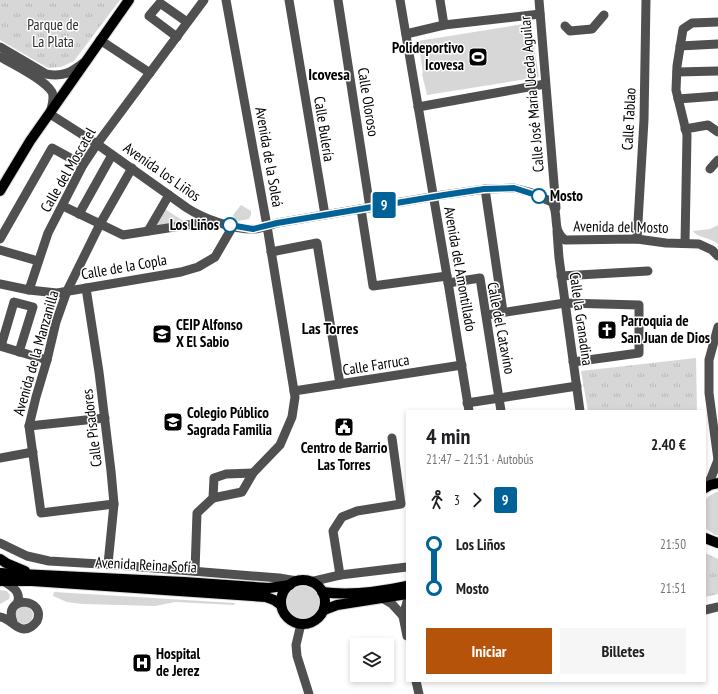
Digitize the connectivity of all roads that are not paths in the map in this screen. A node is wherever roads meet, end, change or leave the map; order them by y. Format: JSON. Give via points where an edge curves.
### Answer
{"nodes":[{"id":1,"x":129,"y":0,"type":"edge"},
{"id":2,"x":204,"y":0,"type":"edge"},
{"id":3,"x":226,"y":0,"type":"edge"},
{"id":4,"x":289,"y":0,"type":"edge"},
{"id":5,"x":338,"y":0,"type":"edge"},
{"id":6,"x":400,"y":0,"type":"edge"},
{"id":7,"x":440,"y":0,"type":"edge"},
{"id":8,"x":539,"y":0,"type":"edge"},
{"id":9,"x":646,"y":0,"type":"edge"},
{"id":10,"x":540,"y":14,"type":"junction"},
{"id":11,"x":604,"y":14,"type":"dead end"},
{"id":12,"x":187,"y":22,"type":"junction"},
{"id":13,"x":718,"y":22,"type":"edge"},
{"id":14,"x":444,"y":25,"type":"junction"},
{"id":15,"x":565,"y":26,"type":"dead end"},
{"id":16,"x":406,"y":34,"type":"junction"},
{"id":17,"x":176,"y":37,"type":"junction"},
{"id":18,"x":100,"y":40,"type":"junction"},
{"id":19,"x":718,"y":44,"type":"edge"},
{"id":20,"x":680,"y":46,"type":"junction"},
{"id":21,"x":0,"y":47,"type":"edge"},
{"id":22,"x":0,"y":56,"type":"edge"},
{"id":23,"x":88,"y":59,"type":"junction"},
{"id":24,"x":718,"y":71,"type":"edge"},
{"id":25,"x":677,"y":72,"type":"junction"},
{"id":26,"x":150,"y":73,"type":"junction"},
{"id":27,"x":545,"y":84,"type":"junction"},
{"id":28,"x":718,"y":96,"type":"edge"},
{"id":29,"x":678,"y":99,"type":"junction"},
{"id":30,"x":418,"y":107,"type":"junction"},
{"id":31,"x":50,"y":114,"type":"junction"},
{"id":32,"x":685,"y":129,"type":"junction"},
{"id":33,"x":718,"y":132,"type":"edge"},
{"id":34,"x":97,"y":144,"type":"junction"},
{"id":35,"x":112,"y":154,"type":"junction"},
{"id":36,"x":718,"y":160,"type":"edge"},
{"id":37,"x":83,"y":165,"type":"junction"},
{"id":38,"x":132,"y":168,"type":"junction"},
{"id":39,"x":710,"y":169,"type":"dead end"},
{"id":40,"x":484,"y":189,"type":"junction"},
{"id":41,"x":0,"y":191,"type":"edge"},
{"id":42,"x":169,"y":195,"type":"junction"},
{"id":43,"x":434,"y":197,"type":"junction"},
{"id":44,"x":63,"y":206,"type":"junction"},
{"id":45,"x":365,"y":209,"type":"junction"},
{"id":46,"x":556,"y":209,"type":"junction"},
{"id":47,"x":79,"y":214,"type":"junction"},
{"id":48,"x":324,"y":215,"type":"junction"},
{"id":49,"x":214,"y":221,"type":"junction"},
{"id":50,"x":100,"y":224,"type":"junction"},
{"id":51,"x":233,"y":226,"type":"junction"},
{"id":52,"x":267,"y":226,"type":"junction"},
{"id":53,"x":148,"y":231,"type":"junction"},
{"id":54,"x":557,"y":231,"type":"junction"},
{"id":55,"x":0,"y":238,"type":"edge"},
{"id":56,"x":637,"y":239,"type":"junction"},
{"id":57,"x":685,"y":243,"type":"junction"},
{"id":58,"x":0,"y":250,"type":"edge"},
{"id":59,"x":271,"y":252,"type":"junction"},
{"id":60,"x":718,"y":256,"type":"edge"},
{"id":61,"x":38,"y":261,"type":"junction"},
{"id":62,"x":648,"y":271,"type":"dead end"},
{"id":63,"x":561,"y":276,"type":"junction"},
{"id":64,"x":448,"y":280,"type":"junction"},
{"id":65,"x":0,"y":284,"type":"edge"},
{"id":66,"x":86,"y":288,"type":"junction"},
{"id":67,"x":29,"y":290,"type":"junction"},
{"id":68,"x":67,"y":291,"type":"junction"},
{"id":69,"x":565,"y":303,"type":"junction"},
{"id":70,"x":503,"y":312,"type":"junction"},
{"id":71,"x":487,"y":315,"type":"junction"},
{"id":72,"x":718,"y":327,"type":"edge"},
{"id":73,"x":0,"y":346,"type":"edge"},
{"id":74,"x":19,"y":352,"type":"junction"},
{"id":75,"x":47,"y":360,"type":"junction"},
{"id":76,"x":573,"y":362,"type":"junction"},
{"id":77,"x":462,"y":365,"type":"junction"},
{"id":78,"x":340,"y":384,"type":"junction"},
{"id":79,"x":577,"y":386,"type":"junction"},
{"id":80,"x":294,"y":391,"type":"junction"},
{"id":81,"x":499,"y":398,"type":"junction"},
{"id":82,"x":468,"y":407,"type":"edge"},
{"id":83,"x":501,"y":410,"type":"edge"},
{"id":84,"x":580,"y":410,"type":"edge"},
{"id":85,"x":105,"y":418,"type":"junction"},
{"id":86,"x":29,"y":426,"type":"junction"},
{"id":87,"x":392,"y":438,"type":"dead end"},
{"id":88,"x":33,"y":452,"type":"junction"},
{"id":89,"x":0,"y":458,"type":"edge"},
{"id":90,"x":718,"y":460,"type":"edge"},
{"id":91,"x":253,"y":473,"type":"junction"},
{"id":92,"x":718,"y":483,"type":"edge"},
{"id":93,"x":706,"y":486,"type":"edge"},
{"id":94,"x":706,"y":488,"type":"edge"},
{"id":95,"x":213,"y":498,"type":"junction"},
{"id":96,"x":114,"y":504,"type":"junction"},
{"id":97,"x":706,"y":538,"type":"edge"},
{"id":98,"x":0,"y":543,"type":"edge"},
{"id":99,"x":717,"y":544,"type":"edge"},
{"id":100,"x":0,"y":559,"type":"edge"},
{"id":101,"x":108,"y":564,"type":"junction"},
{"id":102,"x":406,"y":567,"type":"edge"},
{"id":103,"x":195,"y":571,"type":"junction"},
{"id":104,"x":32,"y":574,"type":"junction"},
{"id":105,"x":340,"y":575,"type":"junction"},
{"id":106,"x":1,"y":578,"type":"edge"},
{"id":107,"x":310,"y":582,"type":"junction"},
{"id":108,"x":293,"y":583,"type":"junction"},
{"id":109,"x":406,"y":586,"type":"edge"},
{"id":110,"x":322,"y":592,"type":"junction"},
{"id":111,"x":406,"y":594,"type":"edge"},
{"id":112,"x":382,"y":598,"type":"junction"},
{"id":113,"x":15,"y":606,"type":"junction"},
{"id":114,"x":281,"y":606,"type":"junction"},
{"id":115,"x":406,"y":606,"type":"edge"},
{"id":116,"x":718,"y":607,"type":"edge"},
{"id":117,"x":324,"y":610,"type":"junction"},
{"id":118,"x":706,"y":610,"type":"edge"},
{"id":119,"x":0,"y":613,"type":"edge"},
{"id":120,"x":403,"y":616,"type":"junction"},
{"id":121,"x":0,"y":617,"type":"edge"},
{"id":122,"x":13,"y":622,"type":"junction"},
{"id":123,"x":301,"y":624,"type":"junction"},
{"id":124,"x":406,"y":631,"type":"edge"},
{"id":125,"x":416,"y":682,"type":"edge"},
{"id":126,"x":309,"y":694,"type":"edge"},
{"id":127,"x":419,"y":694,"type":"edge"}],
"edges":[{"from":1,"to":18,"type":"main road"},
{"from":2,"to":12,"type":"street","name":"Calle del Moscatel"},
{"from":3,"to":52,"type":"street","name":"Avenida de la Soleá"},
{"from":4,"to":48,"type":"street","name":"Calle Bulería"},
{"from":5,"to":45,"type":"street","name":"Calle Oloroso"},
{"from":6,"to":16,"type":"street","name":"Avenida del Amontillado"},
{"from":7,"to":14,"type":"street"},
{"from":8,"to":10,"type":"street","name":"Calle José María Uceda Aguilar"},
{"from":9,"to":56,"type":"street","name":"Calle Tablao","via":[[644,120]]},
{"from":10,"to":14,"type":"street"},
{"from":10,"to":27,"type":"street","name":"Calle José María Uceda Aguilar"},
{"from":11,"to":15,"type":"street","via":[[592,29],[570,31]]},
{"from":12,"to":17,"type":"street","name":"Calle del Moscatel"},
{"from":12,"to":17,"type":"street","via":[[160,2],[150,16]]},
{"from":13,"to":20,"type":"street","via":[[692,24],[683,29]]},
{"from":14,"to":16,"type":"street"},
{"from":16,"to":30,"type":"street","name":"Avenida del Amontillado"},
{"from":17,"to":26,"type":"street","name":"Calle del Moscatel"},
{"from":18,"to":23,"type":"main road"},
{"from":18,"to":26,"type":"street"},
{"from":19,"to":20,"type":"street"},
{"from":20,"to":25,"type":"street"},
{"from":21,"to":23,"type":"street","via":[[52,75],[69,73]]},
{"from":22,"to":31,"type":"street","via":[[40,81],[52,92]]},
{"from":23,"to":31,"type":"main road"},
{"from":24,"to":25,"type":"street"},
{"from":25,"to":29,"type":"street"},
{"from":26,"to":34,"type":"street","name":"Calle del Moscatel"},
{"from":27,"to":30,"type":"street"},
{"from":27,"to":46,"type":"street","name":"Calle José María Uceda Aguilar"},
{"from":28,"to":29,"type":"street"},
{"from":29,"to":32,"type":"street"},
{"from":30,"to":43,"type":"street","name":"Avenida del Amontillado"},
{"from":31,"to":34,"type":"street","name":"Avenida los Liños"},
{"from":31,"to":41,"type":"main road","via":[[30,141]]},
{"from":32,"to":33,"type":"street","via":[[708,124]]},
{"from":32,"to":57,"type":"street"},
{"from":34,"to":35,"type":"street","name":"Avenida los Liños"},
{"from":34,"to":37,"type":"street","name":"Calle del Moscatel"},
{"from":35,"to":38,"type":"street","name":"Avenida los Liños"},
{"from":35,"to":47,"type":"street"},
{"from":36,"to":39,"type":"street"},
{"from":37,"to":44,"type":"street","name":"Calle del Moscatel"},
{"from":37,"to":55,"type":"street","via":[[52,148]]},
{"from":38,"to":42,"type":"street","name":"Avenida los Liños"},
{"from":38,"to":50,"type":"street","name":"Avenida de la Manzanilla"},
{"from":40,"to":43,"type":"street","name":"Avenida del Mosto"},
{"from":40,"to":46,"type":"street","name":"Avenida del Mosto","via":[[514,188],[529,192],[552,202]]},
{"from":40,"to":70,"type":"street"},
{"from":42,"to":49,"type":"street","name":"Avenida los Liños","via":[[195,213]]},
{"from":42,"to":53,"type":"street"},
{"from":43,"to":45,"type":"street","name":"Avenida del Mosto"},
{"from":43,"to":64,"type":"street","name":"Avenida del Amontillado"},
{"from":44,"to":47,"type":"street"},
{"from":44,"to":61,"type":"street","name":"Calle del Moscatel","via":[[48,233]]},
{"from":45,"to":48,"type":"street","name":"Avenida del Mosto"},
{"from":45,"to":64,"type":"street","name":"Calle Oloroso","via":[[373,286]]},
{"from":46,"to":54,"type":"street","name":"Avenida del Mosto"},
{"from":47,"to":50,"type":"street"},
{"from":48,"to":52,"type":"street","name":"Avenida del Mosto"},
{"from":49,"to":51,"type":"street","name":"Avenida los Liños"},
{"from":49,"to":53,"type":"street"},
{"from":50,"to":53,"type":"street","via":[[123,235]]},
{"from":50,"to":68,"type":"street","name":"Avenida de la Manzanilla"},
{"from":51,"to":52,"type":"street","name":"Avenida los Liños","via":[[253,229]]},
{"from":51,"to":66,"type":"street","name":"Calle de la Copla","via":[[215,257],[198,267]]},
{"from":52,"to":59,"type":"street","name":"Avenida de la Soleá"},
{"from":54,"to":56,"type":"street","name":"Avenida del Mosto","via":[[565,240]]},
{"from":54,"to":63,"type":"street","name":"Calle la Granadina"},
{"from":56,"to":57,"type":"street","name":"Avenida del Mosto"},
{"from":57,"to":60,"type":"street","name":"Avenida del Mosto","via":[[699,244]]},
{"from":58,"to":61,"type":"street"},
{"from":59,"to":78,"type":"street","via":[[317,244]]},
{"from":59,"to":80,"type":"street","name":"Avenida de la Soleá"},
{"from":61,"to":67,"type":"street","name":"Calle del Moscatel"},
{"from":62,"to":63,"type":"street"},
{"from":63,"to":69,"type":"street","name":"Calle la Granadina"},
{"from":64,"to":71,"type":"street","name":"Calle del Catavino","via":[[480,278]]},
{"from":64,"to":77,"type":"street","name":"Avenida del Amontillado"},
{"from":65,"to":67,"type":"street","name":"Calle de la Copla"},
{"from":66,"to":68,"type":"street","name":"Calle de la Copla"},
{"from":66,"to":85,"type":"street","name":"Calle Pisadores"},
{"from":67,"to":68,"type":"street","name":"Calle de la Copla","via":[[57,293]]},
{"from":68,"to":75,"type":"street","name":"Avenida de la Manzanilla"},
{"from":69,"to":70,"type":"street"},
{"from":69,"to":76,"type":"street","name":"Calle la Granadina"},
{"from":69,"to":76,"type":"street","via":[[639,305],[639,354]]},
{"from":70,"to":71,"type":"street"},
{"from":71,"to":81,"type":"street","name":"Calle del Catavino"},
{"from":72,"to":90,"type":"street","via":[[709,360],[709,393]]},
{"from":73,"to":74,"type":"street"},
{"from":73,"to":74,"type":"street","via":[[14,302],[33,307]]},
{"from":74,"to":75,"type":"street"},
{"from":75,"to":86,"type":"street","name":"Avenida de la Manzanilla"},
{"from":76,"to":79,"type":"street","name":"Calle la Granadina"},
{"from":77,"to":78,"type":"street","name":"Calle Farruca"},
{"from":77,"to":82,"type":"street","name":"Avenida del Amontillado"},
{"from":78,"to":80,"type":"street","name":"Calle Farruca"},
{"from":79,"to":81,"type":"street"},
{"from":79,"to":84,"type":"street","name":"Calle la Granadina"},
{"from":80,"to":91,"type":"street","name":"Avenida de la Soleá","via":[[292,417],[280,444]]},
{"from":81,"to":82,"type":"street"},
{"from":81,"to":83,"type":"street","name":"Calle del Catavino"},
{"from":85,"to":86,"type":"street"},
{"from":85,"to":96,"type":"street","name":"Calle Pisadores"},
{"from":86,"to":88,"type":"street","name":"Avenida de la Manzanilla"},
{"from":87,"to":105,"type":"street","via":[[401,504],[357,511],[342,517],[333,531]]},
{"from":88,"to":89,"type":"street"},
{"from":88,"to":96,"type":"street","name":"Avenida de la Manzanilla","via":[[41,513]]},
{"from":90,"to":93,"type":"street"},
{"from":91,"to":95,"type":"street","name":"Avenida de la Soleá","via":[[242,492]]},
{"from":91,"to":95,"type":"street","via":[[226,474],[214,478]]},
{"from":92,"to":94,"type":"main road"},
{"from":95,"to":103,"type":"street","via":[[197,513]]},
{"from":96,"to":101,"type":"street","name":"Calle Pisadores"},
{"from":97,"to":99,"type":"main road"},
{"from":98,"to":101,"type":"street","via":[[37,559]]},
{"from":100,"to":104,"type":"main road"},
{"from":101,"to":103,"type":"street"},
{"from":102,"to":105,"type":"street"},
{"from":103,"to":108,"type":"street","via":[[279,578]]},
{"from":104,"to":106,"type":"main road","name":"Avenida Reina Sofía"},
{"from":104,"to":108,"type":"main road","name":"Avenida Reina Sofía","via":[[269,588]]},
{"from":105,"to":107,"type":"street"},
{"from":106,"to":113,"type":"street","via":[[18,594]]},
{"from":106,"to":114,"type":"main road","name":"Avenida Reina Sofía","via":[[259,597],[274,600]]},
{"from":107,"to":108,"type":"main road"},
{"from":107,"to":110,"type":"main road"},
{"from":108,"to":114,"type":"main road","via":[[283,594]]},
{"from":109,"to":110,"type":"main road","via":[[351,594]]},
{"from":110,"to":117,"type":"main road"},
{"from":111,"to":112,"type":"main road"},
{"from":112,"to":117,"type":"main road"},
{"from":112,"to":120,"type":"street"},
{"from":113,"to":119,"type":"street"},
{"from":113,"to":122,"type":"street","via":[[11,614]]},
{"from":113,"to":122,"type":"street","via":[[22,602],[31,603],[37,610],[38,619],[28,628],[20,628]]},
{"from":114,"to":123,"type":"main road","via":[[288,618]]},
{"from":115,"to":120,"type":"street"},
{"from":116,"to":118,"type":"street"},
{"from":117,"to":123,"type":"main road","via":[[312,622]]},
{"from":120,"to":124,"type":"street"},
{"from":121,"to":122,"type":"street"},
{"from":123,"to":126,"type":"street","via":[[296,645],[297,656]]},
{"from":125,"to":127,"type":"street"}]}
